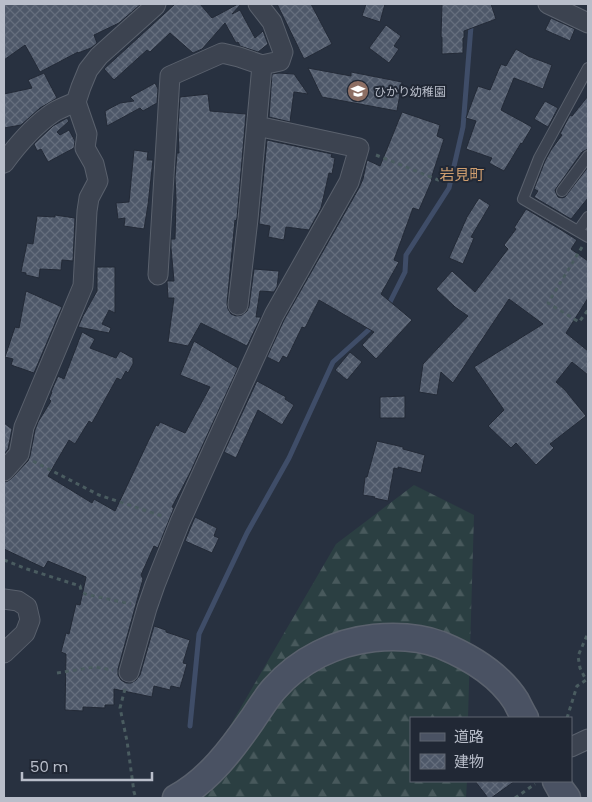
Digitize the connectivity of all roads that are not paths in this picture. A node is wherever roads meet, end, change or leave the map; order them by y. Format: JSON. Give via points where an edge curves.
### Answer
{"nodes":[{"id":1,"x":156,"y":4,"type":"edge"},
{"id":2,"x":258,"y":4,"type":"edge"},
{"id":3,"x":548,"y":4,"type":"edge"},
{"id":4,"x":588,"y":23,"type":"edge"},
{"id":5,"x":262,"y":65,"type":"junction"},
{"id":6,"x":588,"y":68,"type":"edge"},
{"id":7,"x":76,"y":102,"type":"junction"},
{"id":8,"x":257,"y":126,"type":"junction"},
{"id":9,"x":588,"y":156,"type":"edge"},
{"id":10,"x":4,"y":164,"type":"edge"},
{"id":11,"x":562,"y":191,"type":"dead end"},
{"id":12,"x":588,"y":217,"type":"edge"},
{"id":13,"x":578,"y":231,"type":"junction"},
{"id":14,"x":588,"y":237,"type":"edge"},
{"id":15,"x":158,"y":275,"type":"dead end"},
{"id":16,"x":238,"y":305,"type":"dead end"},
{"id":17,"x":4,"y":471,"type":"edge"},
{"id":18,"x":4,"y":599,"type":"edge"},
{"id":19,"x":4,"y":653,"type":"edge"},
{"id":20,"x":129,"y":672,"type":"road end"},
{"id":21,"x":524,"y":717,"type":"edge"},
{"id":22,"x":588,"y":738,"type":"edge"},
{"id":23,"x":572,"y":746,"type":"edge"},
{"id":24,"x":557,"y":782,"type":"edge"},
{"id":25,"x":176,"y":798,"type":"edge"},
{"id":26,"x":567,"y":798,"type":"edge"}],
"edges":[{"from":1,"to":7,"type":"street","via":[[99,56],[88,70]]},
{"from":2,"to":5,"type":"street","via":[[272,22],[283,52],[280,61]]},
{"from":3,"to":4,"type":"street"},
{"from":5,"to":8,"type":"street"},
{"from":5,"to":15,"type":"street","via":[[222,53],[170,76]]},
{"from":6,"to":13,"type":"lane","via":[[538,158],[523,199]]},
{"from":7,"to":10,"type":"street","via":[[39,123]]},
{"from":7,"to":17,"type":"street","via":[[87,134],[85,148],[94,164],[98,181],[89,198],[87,211],[83,286],[24,427],[19,454]]},
{"from":8,"to":16,"type":"street"},
{"from":8,"to":20,"type":"street","via":[[359,148],[349,182],[274,315],[180,522],[147,608]]},
{"from":9,"to":11,"type":"lane"},
{"from":12,"to":13,"type":"lane"},
{"from":13,"to":14,"type":"lane"},
{"from":18,"to":19,"type":"street","via":[[18,601],[27,607],[30,620],[25,633]]},
{"from":21,"to":25,"type":"street","via":[[516,700],[498,679],[462,654],[430,641],[396,636],[340,644],[285,677],[221,761]]},
{"from":22,"to":23,"type":"street"},
{"from":24,"to":26,"type":"street"}]}
